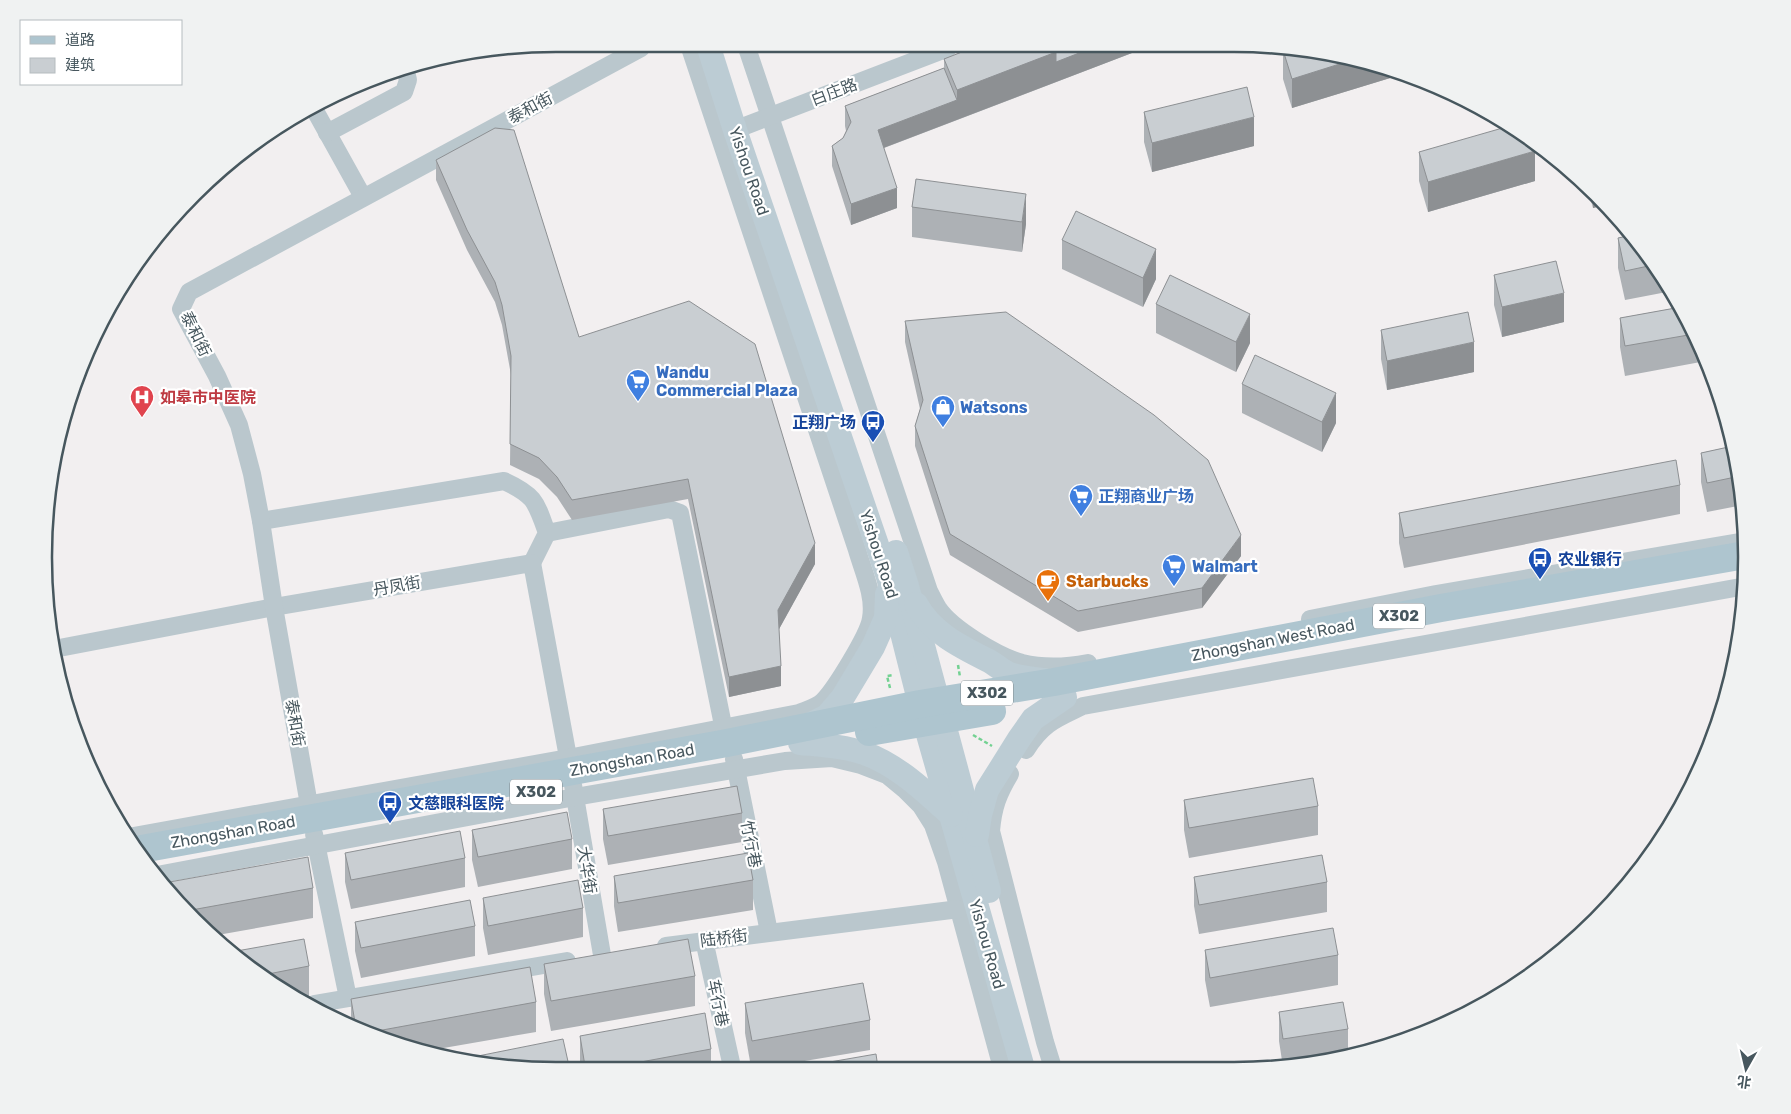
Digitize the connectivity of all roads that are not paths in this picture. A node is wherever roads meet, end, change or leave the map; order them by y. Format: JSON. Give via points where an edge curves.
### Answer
{"nodes":[{"id":1,"x":634,"y":52,"type":"edge"},
{"id":2,"x":693,"y":52,"type":"edge"},
{"id":3,"x":711,"y":52,"type":"edge"},
{"id":4,"x":727,"y":52,"type":"edge"},
{"id":5,"x":747,"y":52,"type":"edge"},
{"id":6,"x":938,"y":52,"type":"edge"},
{"id":7,"x":407,"y":76,"type":"edge"},
{"id":8,"x":317,"y":114,"type":"edge"},
{"id":9,"x":744,"y":127,"type":"junction"},
{"id":10,"x":327,"y":132,"type":"junction"},
{"id":11,"x":363,"y":197,"type":"junction"},
{"id":12,"x":262,"y":522,"type":"junction"},
{"id":13,"x":546,"y":533,"type":"junction"},
{"id":14,"x":1738,"y":542,"type":"edge"},
{"id":15,"x":1738,"y":556,"type":"edge"},
{"id":16,"x":532,"y":563,"type":"junction"},
{"id":17,"x":1738,"y":573,"type":"edge"},
{"id":18,"x":898,"y":582,"type":"junction"},
{"id":19,"x":1737,"y":588,"type":"edge"},
{"id":20,"x":274,"y":608,"type":"junction"},
{"id":21,"x":61,"y":648,"type":"edge"},
{"id":22,"x":1059,"y":689,"type":"junction"},
{"id":23,"x":931,"y":712,"type":"junction"},
{"id":24,"x":802,"y":735,"type":"junction"},
{"id":25,"x":730,"y":749,"type":"junction"},
{"id":26,"x":572,"y":778,"type":"junction"},
{"id":27,"x":951,"y":816,"type":"junction"},
{"id":28,"x":313,"y":824,"type":"junction"},
{"id":29,"x":138,"y":836,"type":"edge"},
{"id":30,"x":976,"y":841,"type":"junction"},
{"id":31,"x":146,"y":849,"type":"edge"},
{"id":32,"x":155,"y":861,"type":"edge"},
{"id":33,"x":163,"y":872,"type":"edge"},
{"id":34,"x":958,"y":909,"type":"junction"},
{"id":35,"x":769,"y":932,"type":"junction"},
{"id":36,"x":704,"y":940,"type":"junction"},
{"id":37,"x":648,"y":948,"type":"edge"},
{"id":38,"x":620,"y":952,"type":"edge"},
{"id":39,"x":602,"y":955,"type":"junction"},
{"id":40,"x":348,"y":998,"type":"junction"},
{"id":41,"x":322,"y":1003,"type":"edge"},
{"id":42,"x":731,"y":1062,"type":"edge"},
{"id":43,"x":1000,"y":1062,"type":"edge"},
{"id":44,"x":1021,"y":1062,"type":"edge"},
{"id":45,"x":1035,"y":1062,"type":"edge"},
{"id":46,"x":1051,"y":1062,"type":"edge"}],
"edges":[{"from":1,"to":11,"type":"street","name":"泰和街"},
{"from":2,"to":9,"type":"street"},
{"from":3,"to":9,"type":"main road","name":"Yishou Road"},
{"from":4,"to":9,"type":"main road","name":"Yishou Road"},
{"from":5,"to":9,"type":"street"},
{"from":6,"to":9,"type":"street","name":"白庄路"},
{"from":7,"to":10,"type":"street","via":[[404,92]]},
{"from":8,"to":10,"type":"street"},
{"from":9,"to":14,"type":"street","via":[[938,609],[977,641],[1022,663],[1075,666],[1436,594]]},
{"from":9,"to":18,"type":"main road","name":"Yishou Road"},
{"from":9,"to":25,"type":"street","via":[[870,594],[871,618],[864,638],[822,702]]},
{"from":10,"to":11,"type":"street"},
{"from":11,"to":12,"type":"street","name":"泰和街","via":[[189,292],[181,309],[239,425]]},
{"from":12,"to":13,"type":"street","via":[[504,481],[521,489],[537,505]]},
{"from":12,"to":20,"type":"street","name":"泰和街"},
{"from":13,"to":16,"type":"street"},
{"from":13,"to":25,"type":"street","name":"竹行巷","via":[[669,508],[680,513]]},
{"from":15,"to":22,"type":"main road","name":"Zhongshan West Road","number":"X302","via":[[1441,608]]},
{"from":16,"to":20,"type":"street","name":"丹凤街"},
{"from":16,"to":26,"type":"street"},
{"from":17,"to":22,"type":"main road","name":"Zhongshan West Road","number":"X302"},
{"from":18,"to":22,"type":"main road","via":[[922,615],[942,634],[1012,675]]},
{"from":18,"to":23,"type":"main road","name":"Yishou Road"},
{"from":18,"to":24,"type":"main road","via":[[873,647],[843,697],[827,716]]},
{"from":19,"to":46,"type":"street","via":[[1083,706],[1053,721],[1036,734],[1000,790],[993,809],[991,831]]},
{"from":20,"to":21,"type":"street","name":"丹凤街"},
{"from":20,"to":28,"type":"street","name":"泰和街"},
{"from":22,"to":23,"type":"main road","name":"Zhongshan West Road","number":"X302"},
{"from":22,"to":30,"type":"main road","via":[[1033,719],[988,790]]},
{"from":23,"to":24,"type":"main road","name":"Zhongshan Road","number":"X302"},
{"from":23,"to":27,"type":"main road","name":"Yishou Road"},
{"from":23,"to":30,"type":"main road","name":"Yishou Road"},
{"from":24,"to":25,"type":"main road","name":"Zhongshan Road","number":"X302"},
{"from":24,"to":27,"type":"main road","via":[[864,753],[891,766]]},
{"from":25,"to":26,"type":"main road","name":"Zhongshan Road","number":"X302"},
{"from":25,"to":34,"type":"street","via":[[785,761],[832,758],[887,775],[921,806],[933,825]]},
{"from":25,"to":35,"type":"street","name":"竹行巷"},
{"from":26,"to":28,"type":"main road","name":"Zhongshan Road","number":"X302"},
{"from":26,"to":39,"type":"street","name":"大华街"},
{"from":27,"to":44,"type":"main road","name":"Yishou Road"},
{"from":28,"to":29,"type":"street"},
{"from":28,"to":31,"type":"main road","name":"Zhongshan Road","number":"X302"},
{"from":28,"to":32,"type":"main road","name":"Zhongshan Road","number":"X302"},
{"from":28,"to":33,"type":"street"},
{"from":28,"to":40,"type":"street","name":"泰和街"},
{"from":30,"to":45,"type":"main road","name":"Yishou Road"},
{"from":34,"to":35,"type":"street","name":"陆桥街"},
{"from":34,"to":43,"type":"street"},
{"from":35,"to":36,"type":"street","name":"陆桥街"},
{"from":36,"to":37,"type":"street","name":"陆桥街"},
{"from":36,"to":42,"type":"street","name":"车行巷"},
{"from":38,"to":39,"type":"street"},
{"from":39,"to":40,"type":"street"},
{"from":40,"to":41,"type":"street"}]}
